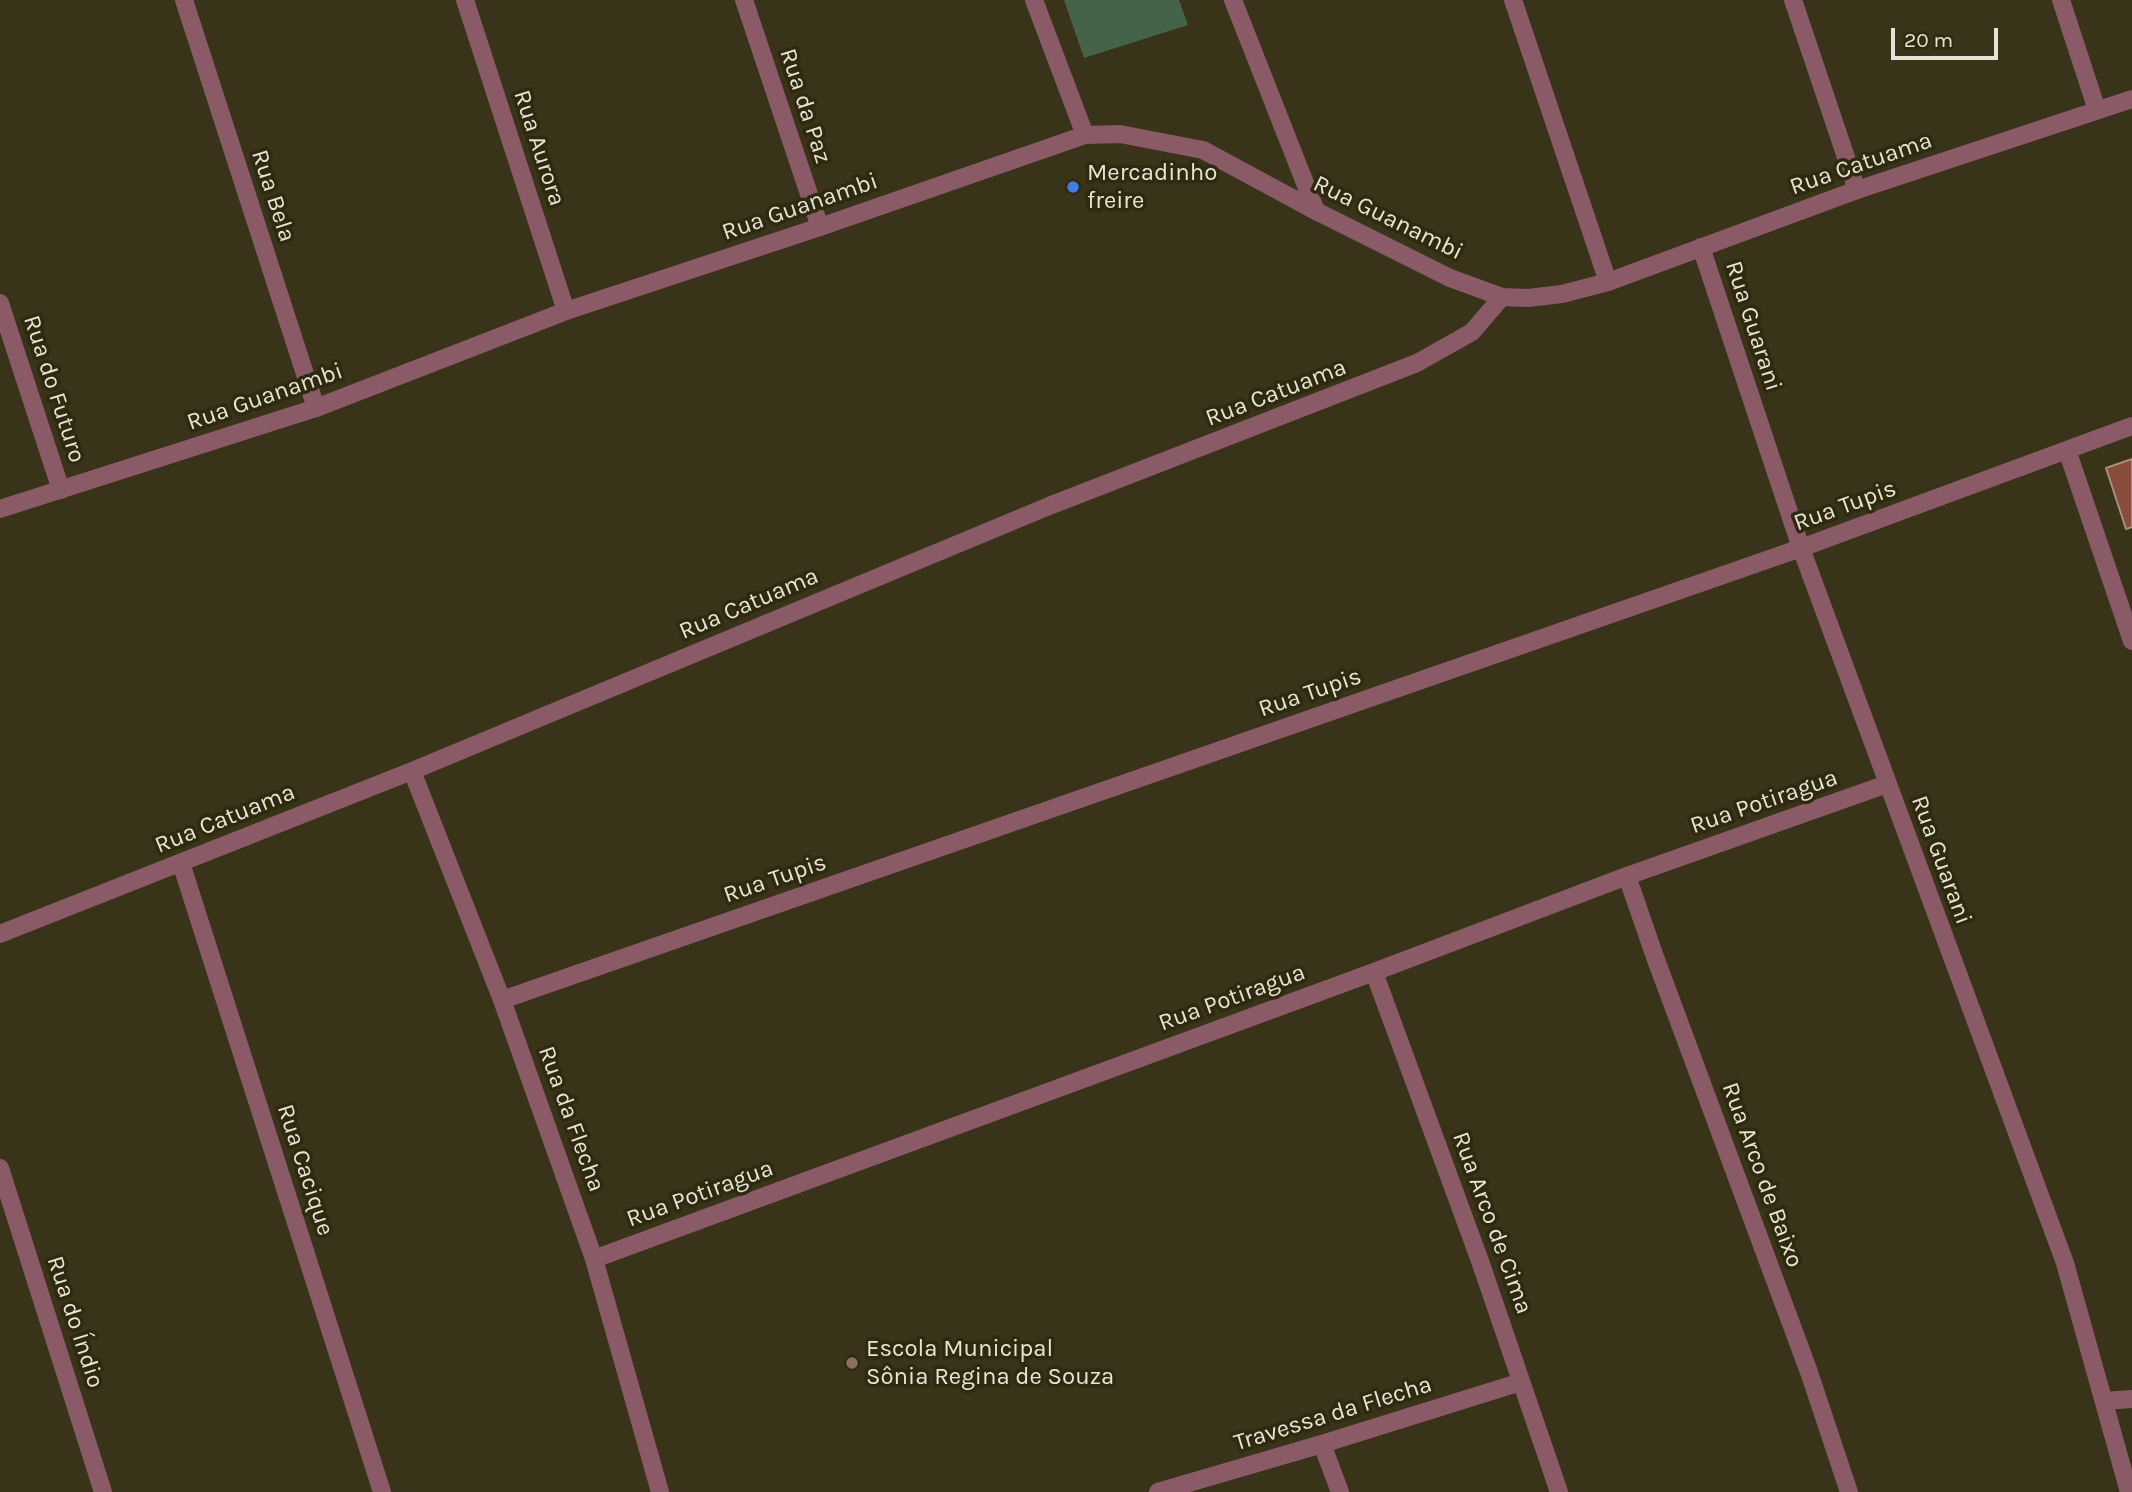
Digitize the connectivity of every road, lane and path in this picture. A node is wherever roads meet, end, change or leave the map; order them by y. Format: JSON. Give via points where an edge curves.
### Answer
{"nodes":[{"id":1,"x":184,"y":0,"type":"edge"},
{"id":2,"x":465,"y":0,"type":"edge"},
{"id":3,"x":744,"y":0,"type":"edge"},
{"id":4,"x":1034,"y":0,"type":"edge"},
{"id":5,"x":1233,"y":0,"type":"edge"},
{"id":6,"x":1513,"y":0,"type":"edge"},
{"id":7,"x":1793,"y":0,"type":"edge"},
{"id":8,"x":2061,"y":0,"type":"edge"},
{"id":9,"x":2132,"y":99,"type":"edge"},
{"id":10,"x":2097,"y":110,"type":"junction"},
{"id":11,"x":1085,"y":135,"type":"junction"},
{"id":12,"x":1857,"y":190,"type":"junction"},
{"id":13,"x":1316,"y":211,"type":"junction"},
{"id":14,"x":820,"y":227,"type":"junction"},
{"id":15,"x":1701,"y":247,"type":"junction"},
{"id":16,"x":1608,"y":282,"type":"junction"},
{"id":17,"x":1502,"y":297,"type":"junction"},
{"id":18,"x":0,"y":303,"type":"edge"},
{"id":19,"x":566,"y":311,"type":"junction"},
{"id":20,"x":316,"y":408,"type":"junction"},
{"id":21,"x":2132,"y":426,"type":"edge"},
{"id":22,"x":2067,"y":450,"type":"junction"},
{"id":23,"x":61,"y":490,"type":"junction"},
{"id":24,"x":0,"y":509,"type":"edge"},
{"id":25,"x":1801,"y":548,"type":"junction"},
{"id":26,"x":2132,"y":641,"type":"edge"},
{"id":27,"x":412,"y":771,"type":"junction"},
{"id":28,"x":1887,"y":784,"type":"junction"},
{"id":29,"x":181,"y":863,"type":"junction"},
{"id":30,"x":1628,"y":876,"type":"junction"},
{"id":31,"x":0,"y":934,"type":"edge"},
{"id":32,"x":1374,"y":972,"type":"junction"},
{"id":33,"x":502,"y":1000,"type":"junction"},
{"id":34,"x":0,"y":1168,"type":"edge"},
{"id":35,"x":594,"y":1259,"type":"junction"},
{"id":36,"x":1521,"y":1382,"type":"junction"},
{"id":37,"x":2132,"y":1399,"type":"edge"},
{"id":38,"x":2104,"y":1401,"type":"junction"},
{"id":39,"x":1322,"y":1444,"type":"junction"},
{"id":40,"x":103,"y":1492,"type":"edge"},
{"id":41,"x":382,"y":1492,"type":"edge"},
{"id":42,"x":660,"y":1492,"type":"edge"},
{"id":43,"x":1158,"y":1492,"type":"edge"},
{"id":44,"x":1340,"y":1492,"type":"edge"},
{"id":45,"x":1559,"y":1492,"type":"edge"},
{"id":46,"x":1849,"y":1492,"type":"edge"},
{"id":47,"x":2129,"y":1492,"type":"edge"}],
"edges":[{"from":1,"to":20,"type":"street","name":"Rua Bela"},
{"from":2,"to":19,"type":"street","name":"Rua Aurora"},
{"from":3,"to":14,"type":"street","name":"Rua da Paz"},
{"from":4,"to":11,"type":"street"},
{"from":5,"to":13,"type":"street"},
{"from":6,"to":16,"type":"street"},
{"from":7,"to":12,"type":"street"},
{"from":8,"to":10,"type":"street"},
{"from":9,"to":10,"type":"street","name":"Rua Catuama"},
{"from":10,"to":12,"type":"street","name":"Rua Catuama"},
{"from":11,"to":13,"type":"street","name":"Rua Guanambi","via":[[1120,134],[1203,150]]},
{"from":11,"to":14,"type":"street","name":"Rua Guanambi"},
{"from":12,"to":15,"type":"street","name":"Rua Catuama"},
{"from":13,"to":17,"type":"street","name":"Rua Guanambi","via":[[1450,278]]},
{"from":14,"to":19,"type":"street","name":"Rua Guanambi"},
{"from":15,"to":16,"type":"street","name":"Rua Catuama"},
{"from":15,"to":25,"type":"street","name":"Rua Guarani"},
{"from":16,"to":17,"type":"street","name":"Rua Guanambi","via":[[1562,294]]},
{"from":17,"to":27,"type":"street","name":"Rua Catuama","via":[[1472,332],[1417,363],[1049,506]]},
{"from":18,"to":23,"type":"street","name":"Rua do Futuro"},
{"from":19,"to":20,"type":"street","name":"Rua Guanambi"},
{"from":20,"to":23,"type":"street","name":"Rua Guanambi"},
{"from":21,"to":22,"type":"street","name":"Rua Tupis"},
{"from":22,"to":25,"type":"street","name":"Rua Tupis"},
{"from":22,"to":26,"type":"street"},
{"from":23,"to":24,"type":"street","name":"Rua Guanambi"},
{"from":25,"to":28,"type":"street","name":"Rua Guarani"},
{"from":25,"to":33,"type":"street","name":"Rua Tupis"},
{"from":27,"to":29,"type":"street","name":"Rua Catuama"},
{"from":27,"to":33,"type":"street","name":"Rua da Flecha"},
{"from":28,"to":30,"type":"street","name":"Rua Potiragua"},
{"from":28,"to":38,"type":"street","name":"Rua Guarani","via":[[2064,1263]]},
{"from":29,"to":31,"type":"street","name":"Rua Catuama"},
{"from":29,"to":41,"type":"street","name":"Rua Cacique"},
{"from":30,"to":32,"type":"street","name":"Rua Potiragua"},
{"from":30,"to":46,"type":"street","name":"Rua Arco de Baixo"},
{"from":32,"to":35,"type":"street","name":"Rua Potiragua"},
{"from":32,"to":36,"type":"street","name":"Rua Arco de Cima"},
{"from":33,"to":35,"type":"street","name":"Rua da Flecha"},
{"from":34,"to":40,"type":"street","name":"Rua do Índio"},
{"from":35,"to":42,"type":"street","name":"Rua da Flecha"},
{"from":36,"to":39,"type":"street","name":"Travessa da Flecha"},
{"from":36,"to":45,"type":"street","name":"Rua Arco de Cima"},
{"from":37,"to":38,"type":"street"},
{"from":38,"to":47,"type":"street","name":"Rua Guarani"},
{"from":39,"to":43,"type":"street","name":"Travessa da Flecha"},
{"from":39,"to":44,"type":"street"}]}
